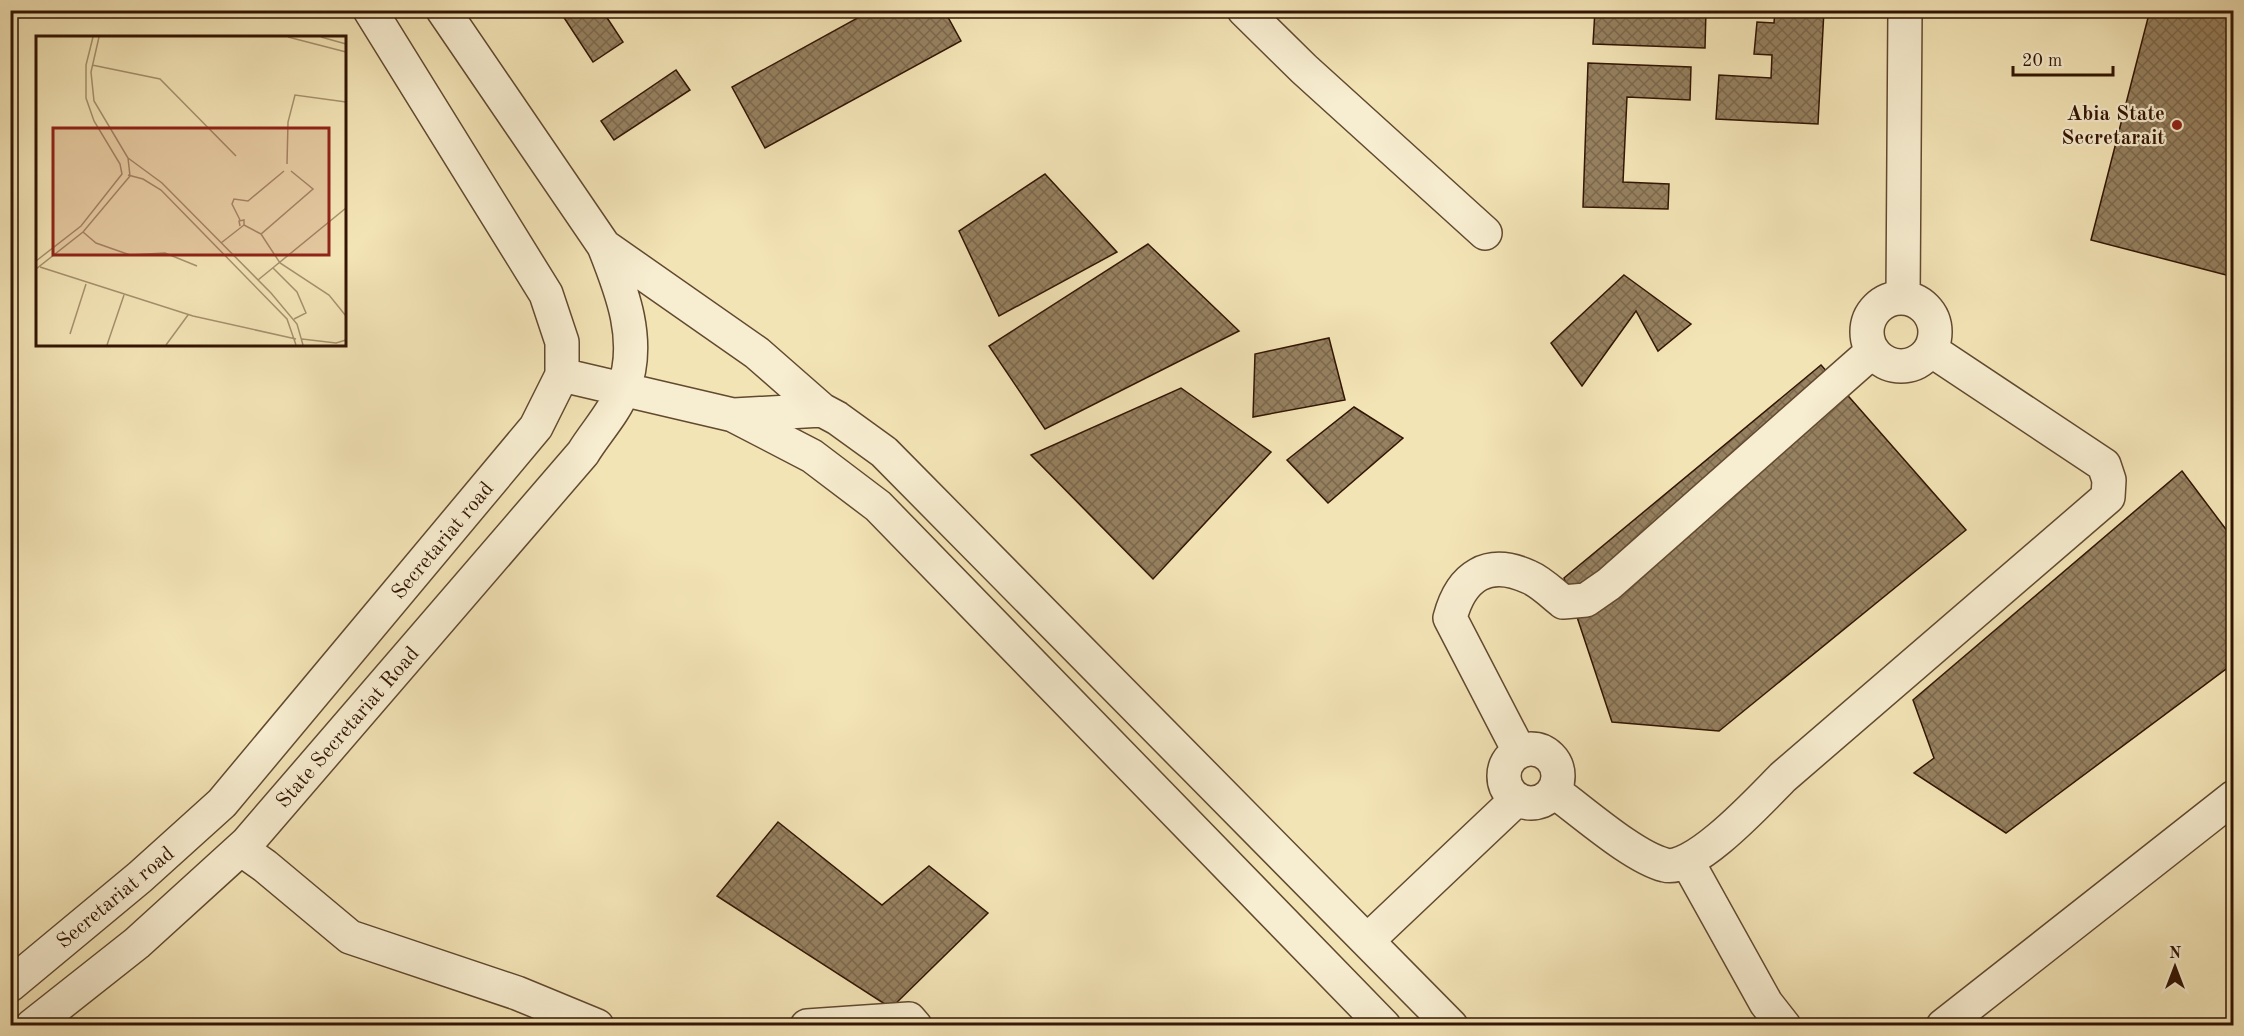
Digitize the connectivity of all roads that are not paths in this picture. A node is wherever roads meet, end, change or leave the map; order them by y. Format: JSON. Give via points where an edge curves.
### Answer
{"nodes":[{"id":1,"x":370,"y":10,"type":"edge"},
{"id":2,"x":443,"y":10,"type":"edge"},
{"id":3,"x":1244,"y":10,"type":"edge"},
{"id":4,"x":1905,"y":10,"type":"edge"},
{"id":5,"x":1485,"y":234,"type":"dead end"},
{"id":6,"x":604,"y":246,"type":"junction"},
{"id":7,"x":1903,"y":298,"type":"junction"},
{"id":8,"x":1930,"y":350,"type":"junction"},
{"id":9,"x":1874,"y":351,"type":"junction"},
{"id":10,"x":562,"y":375,"type":"junction"},
{"id":11,"x":623,"y":392,"type":"junction"},
{"id":12,"x":822,"y":410,"type":"junction"},
{"id":13,"x":733,"y":415,"type":"junction"},
{"id":14,"x":1520,"y":752,"type":"junction"},
{"id":15,"x":1555,"y":792,"type":"junction"},
{"id":16,"x":2234,"y":797,"type":"edge"},
{"id":17,"x":1516,"y":800,"type":"junction"},
{"id":18,"x":241,"y":849,"type":"junction"},
{"id":19,"x":1687,"y":861,"type":"junction"},
{"id":20,"x":1367,"y":941,"type":"junction"},
{"id":21,"x":10,"y":985,"type":"edge"},
{"id":22,"x":32,"y":1026,"type":"edge"},
{"id":23,"x":597,"y":1026,"type":"edge"},
{"id":24,"x":807,"y":1026,"type":"edge"},
{"id":25,"x":915,"y":1026,"type":"edge"},
{"id":26,"x":1384,"y":1026,"type":"edge"},
{"id":27,"x":1451,"y":1026,"type":"edge"},
{"id":28,"x":1784,"y":1026,"type":"edge"},
{"id":29,"x":1943,"y":1026,"type":"edge"}],
"edges":[{"from":1,"to":10,"type":"street","name":"Secretariat road","via":[[546,294],[562,342]]},
{"from":2,"to":6,"type":"street"},
{"from":3,"to":5,"type":"street"},
{"from":4,"to":7,"type":"street"},
{"from":6,"to":11,"type":"street","via":[[627,315],[631,347]]},
{"from":6,"to":12,"type":"street","via":[[757,353]]},
{"from":7,"to":8,"type":"street","via":[[1915,300],[1932,316],[1936,327]]},
{"from":7,"to":9,"type":"street","via":[[1882,303],[1868,321],[1868,342]]},
{"from":8,"to":9,"type":"street","via":[[1923,358],[1901,366],[1881,359]]},
{"from":8,"to":19,"type":"street","via":[[2104,465],[2109,480],[2108,497],[1784,777],[1733,826]]},
{"from":9,"to":14,"type":"street","via":[[1586,600],[1563,602],[1531,577],[1506,568],[1484,571],[1468,582],[1456,596],[1450,618]]},
{"from":10,"to":11,"type":"street"},
{"from":10,"to":21,"type":"street","name":"Secretariat road","via":[[536,427],[222,803]]},
{"from":11,"to":13,"type":"street"},
{"from":11,"to":18,"type":"street","name":"State Secretariat Road","via":[[583,453]]},
{"from":12,"to":13,"type":"street"},
{"from":12,"to":20,"type":"street","via":[[884,452]]},
{"from":13,"to":26,"type":"street","via":[[812,456],[878,506]]},
{"from":14,"to":15,"type":"street","via":[[1533,749],[1547,753],[1556,764],[1559,778]]},
{"from":14,"to":17,"type":"street","via":[[1508,761],[1504,774],[1507,789]]},
{"from":15,"to":17,"type":"street","via":[[1544,801],[1530,804]]},
{"from":15,"to":19,"type":"street","via":[[1642,855],[1667,866]]},
{"from":16,"to":29,"type":"street"},
{"from":17,"to":20,"type":"street"},
{"from":18,"to":22,"type":"street","name":"State Secretariat Road","via":[[137,943]]},
{"from":18,"to":23,"type":"street","via":[[350,937],[517,993]]},
{"from":19,"to":28,"type":"street","via":[[1766,1003]]},
{"from":20,"to":27,"type":"street"},
{"from":24,"to":25,"type":"street","via":[[909,1019]]}]}
